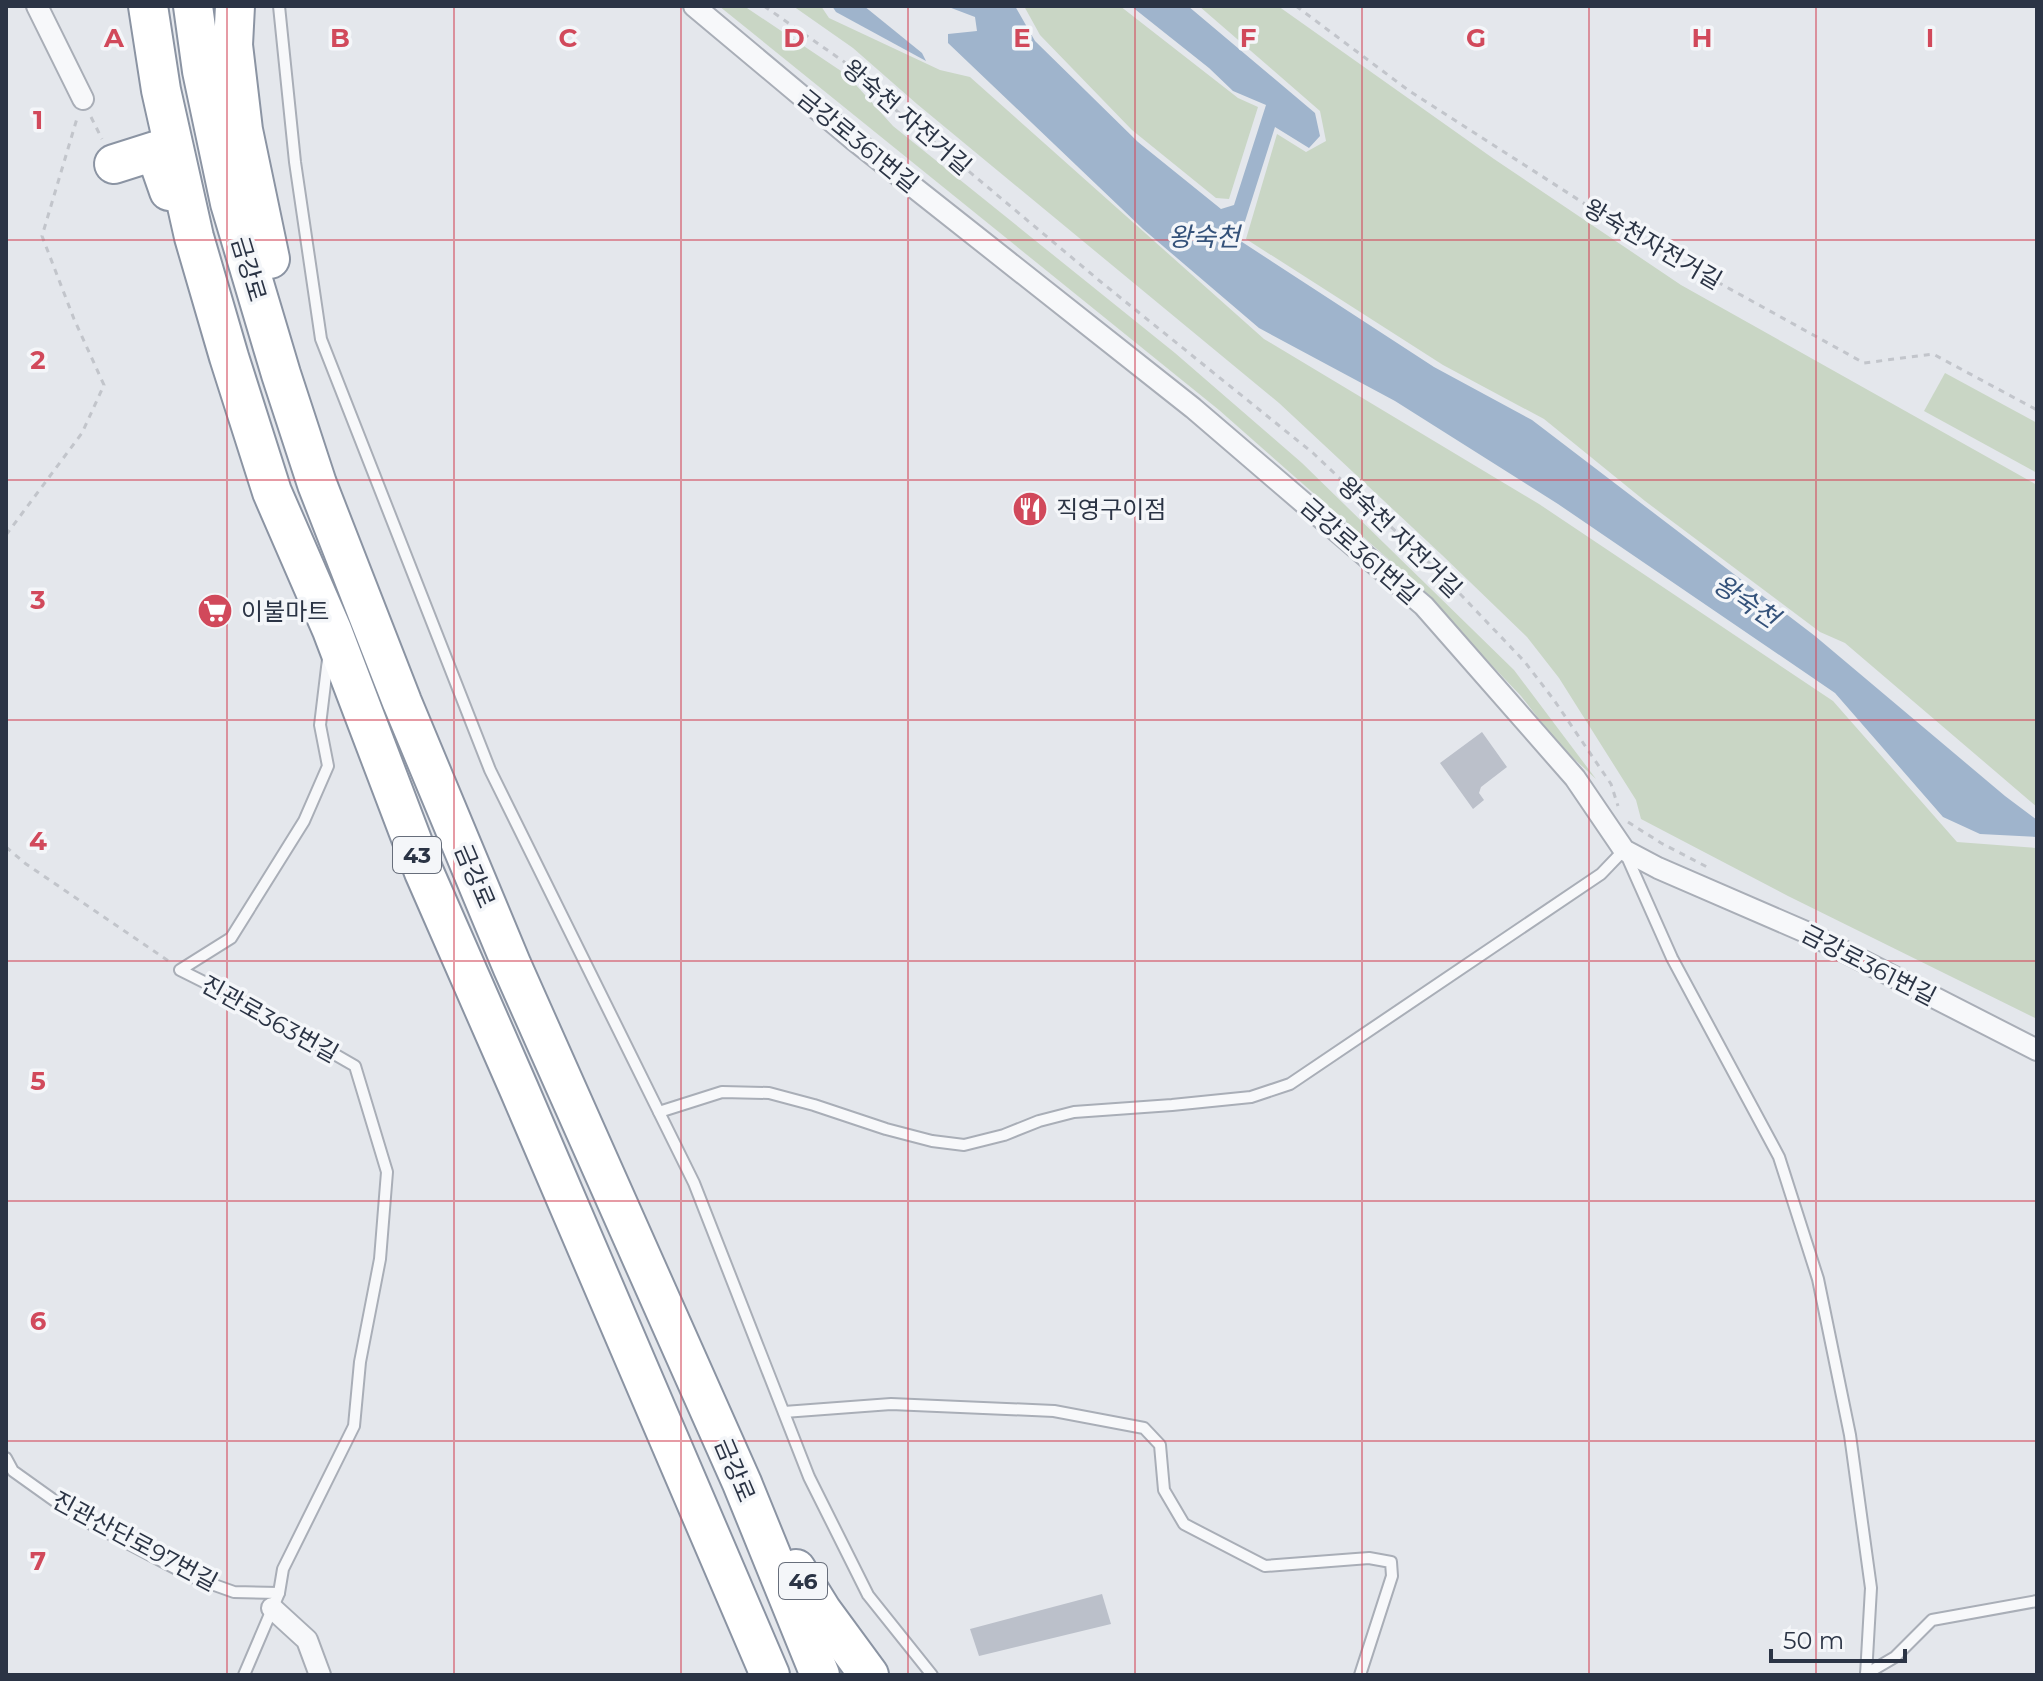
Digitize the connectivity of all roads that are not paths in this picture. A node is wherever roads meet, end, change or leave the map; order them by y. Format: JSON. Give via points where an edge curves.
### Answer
{"nodes":[{"id":1,"x":37,"y":6,"type":"edge"},
{"id":2,"x":148,"y":6,"type":"edge"},
{"id":3,"x":193,"y":6,"type":"edge"},
{"id":4,"x":235,"y":6,"type":"edge"},
{"id":5,"x":279,"y":6,"type":"edge"},
{"id":6,"x":694,"y":6,"type":"edge"},
{"id":7,"x":83,"y":99,"type":"road end"},
{"id":8,"x":114,"y":164,"type":"road end"},
{"id":9,"x":229,"y":357,"type":"junction"},
{"id":10,"x":317,"y":484,"type":"junction"},
{"id":11,"x":332,"y":630,"type":"junction"},
{"id":12,"x":1624,"y":850,"type":"junction"},
{"id":13,"x":2037,"y":1050,"type":"edge"},
{"id":14,"x":659,"y":1112,"type":"junction"},
{"id":15,"x":784,"y":1412,"type":"junction"},
{"id":16,"x":6,"y":1458,"type":"edge"},
{"id":17,"x":742,"y":1483,"type":"junction"},
{"id":18,"x":275,"y":1600,"type":"junction"},
{"id":19,"x":2037,"y":1601,"type":"edge"},
{"id":20,"x":244,"y":1675,"type":"edge"},
{"id":21,"x":320,"y":1675,"type":"edge"},
{"id":22,"x":770,"y":1675,"type":"edge"},
{"id":23,"x":820,"y":1675,"type":"edge"},
{"id":24,"x":869,"y":1675,"type":"edge"},
{"id":25,"x":932,"y":1675,"type":"edge"},
{"id":26,"x":1360,"y":1675,"type":"edge"},
{"id":27,"x":1866,"y":1675,"type":"edge"}],
"edges":[{"from":1,"to":7,"type":"street"},
{"from":2,"to":9,"type":"highway","name":"금강로","number":"43","via":[[194,237]]},
{"from":3,"to":10,"type":"highway","name":"금강로","number":"43","via":[[230,203]]},
{"from":4,"to":10,"type":"highway","via":[[233,45],[243,130]]},
{"from":5,"to":14,"type":"lane","via":[[321,339],[490,770]]},
{"from":6,"to":12,"type":"street","name":"금강로361번길","via":[[1193,408],[1424,606],[1575,778]]},
{"from":8,"to":9,"type":"highway","via":[[155,151]]},
{"from":9,"to":11,"type":"highway","name":"금강로","number":"43","via":[[272,492]]},
{"from":10,"to":17,"type":"highway","name":"금강로","number":"43","via":[[512,966]]},
{"from":11,"to":18,"type":"lane","name":"진관로363번길","via":[[320,725],[328,766],[304,821],[231,938],[180,970],[355,1066],[387,1172],[380,1259],[354,1426],[283,1569]]},
{"from":11,"to":22,"type":"highway","name":"금강로","number":"43","via":[[424,872]]},
{"from":12,"to":13,"type":"street","name":"금강로361번길","via":[[1808,933]]},
{"from":12,"to":14,"type":"lane","via":[[1601,874],[1344,1050],[1290,1084],[1251,1097],[1074,1112],[964,1145],[886,1129],[769,1093],[722,1092]]},
{"from":12,"to":27,"type":"lane","via":[[1672,958],[1779,1157],[1818,1279],[1850,1435],[1871,1588]]},
{"from":14,"to":15,"type":"lane","via":[[694,1183]]},
{"from":15,"to":25,"type":"lane","via":[[809,1477],[868,1595]]},
{"from":15,"to":26,"type":"lane","via":[[891,1404],[1054,1411],[1144,1428],[1160,1445],[1164,1490],[1184,1524],[1265,1566],[1369,1558],[1391,1562],[1392,1576]]},
{"from":16,"to":18,"type":"lane","name":"진관산단로97번길","via":[[13,1471],[76,1516],[192,1577]]},
{"from":17,"to":23,"type":"highway","name":"금강로","number":"43"},
{"from":17,"to":24,"type":"highway","number":"46"},
{"from":18,"to":20,"type":"lane","name":"진관로363번길"},
{"from":18,"to":21,"type":"street","via":[[307,1640]]},
{"from":19,"to":27,"type":"lane","via":[[1932,1620],[1895,1657]]}]}
